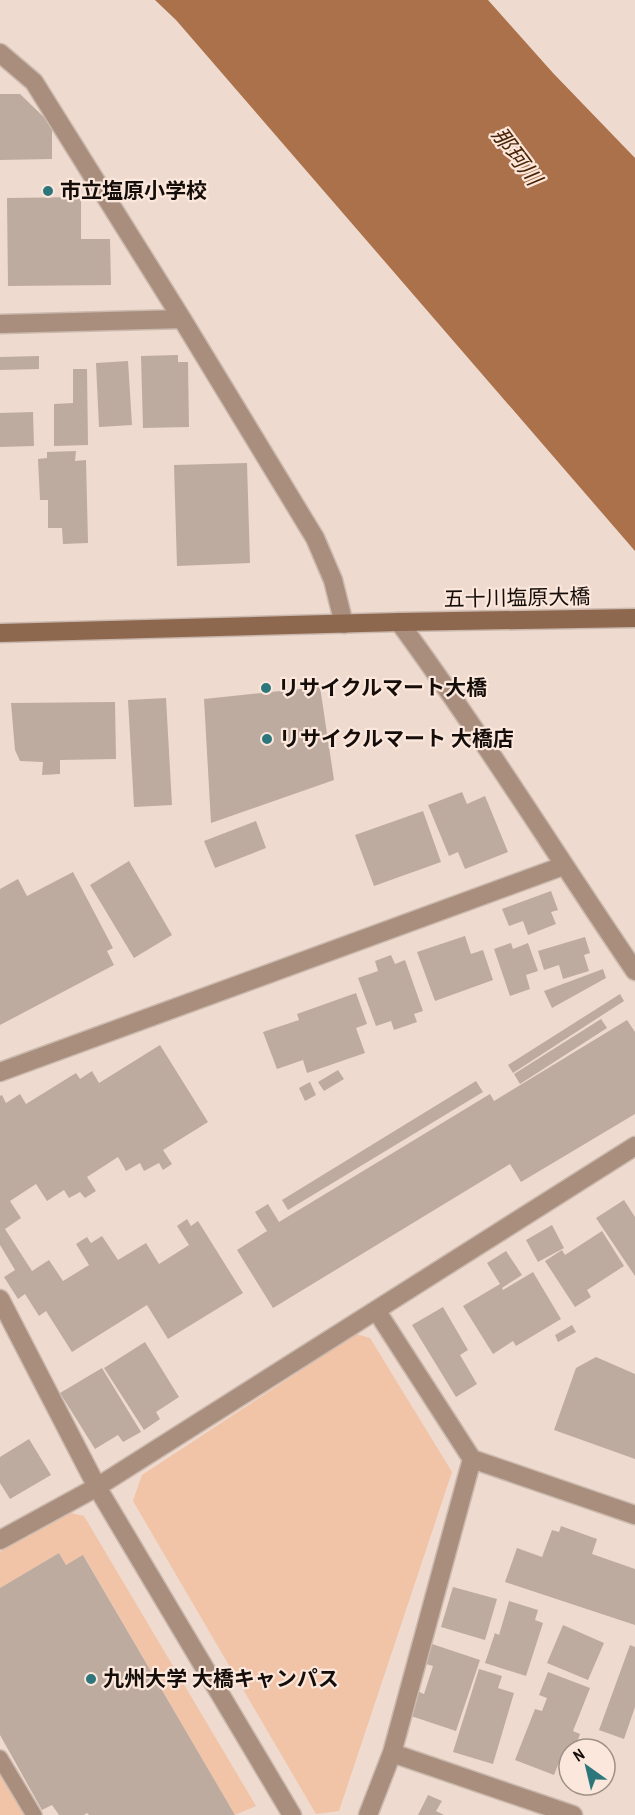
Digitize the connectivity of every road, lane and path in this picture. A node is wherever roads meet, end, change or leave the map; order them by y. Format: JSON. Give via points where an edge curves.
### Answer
{"nodes":[{"id":1,"x":0,"y":53,"type":"edge"},
{"id":2,"x":182,"y":319,"type":"junction"},
{"id":3,"x":0,"y":324,"type":"edge"},
{"id":4,"x":635,"y":618,"type":"edge"},
{"id":5,"x":399,"y":622,"type":"junction"},
{"id":6,"x":344,"y":624,"type":"junction"},
{"id":7,"x":0,"y":633,"type":"edge"},
{"id":8,"x":563,"y":866,"type":"junction"},
{"id":9,"x":635,"y":971,"type":"edge"},
{"id":10,"x":0,"y":1072,"type":"edge"},
{"id":11,"x":635,"y":1146,"type":"edge"},
{"id":12,"x":0,"y":1299,"type":"edge"},
{"id":13,"x":376,"y":1310,"type":"junction"},
{"id":14,"x":472,"y":1459,"type":"junction"},
{"id":15,"x":97,"y":1487,"type":"junction"},
{"id":16,"x":635,"y":1515,"type":"edge"},
{"id":17,"x":0,"y":1540,"type":"edge"},
{"id":18,"x":392,"y":1753,"type":"junction"},
{"id":19,"x":0,"y":1758,"type":"edge"},
{"id":20,"x":34,"y":1815,"type":"edge"},
{"id":21,"x":292,"y":1815,"type":"edge"},
{"id":22,"x":368,"y":1815,"type":"edge"},
{"id":23,"x":573,"y":1815,"type":"edge"}],
"edges":[{"from":1,"to":2,"type":"street","via":[[34,82]]},
{"from":2,"to":3,"type":"street"},
{"from":2,"to":6,"type":"street","via":[[315,538],[333,580]]},
{"from":4,"to":5,"type":"street","name":"五十川塩原大橋"},
{"from":5,"to":6,"type":"street","name":"五十川塩原大橋"},
{"from":5,"to":8,"type":"street","via":[[438,674]]},
{"from":6,"to":7,"type":"street","name":"五十川塩原大橋"},
{"from":8,"to":9,"type":"street"},
{"from":8,"to":10,"type":"street"},
{"from":11,"to":13,"type":"street"},
{"from":12,"to":15,"type":"street"},
{"from":13,"to":14,"type":"street"},
{"from":13,"to":15,"type":"street"},
{"from":14,"to":16,"type":"street"},
{"from":14,"to":18,"type":"street"},
{"from":15,"to":17,"type":"street"},
{"from":15,"to":21,"type":"street"},
{"from":18,"to":22,"type":"street"},
{"from":18,"to":23,"type":"street"},
{"from":19,"to":20,"type":"lane"}]}
